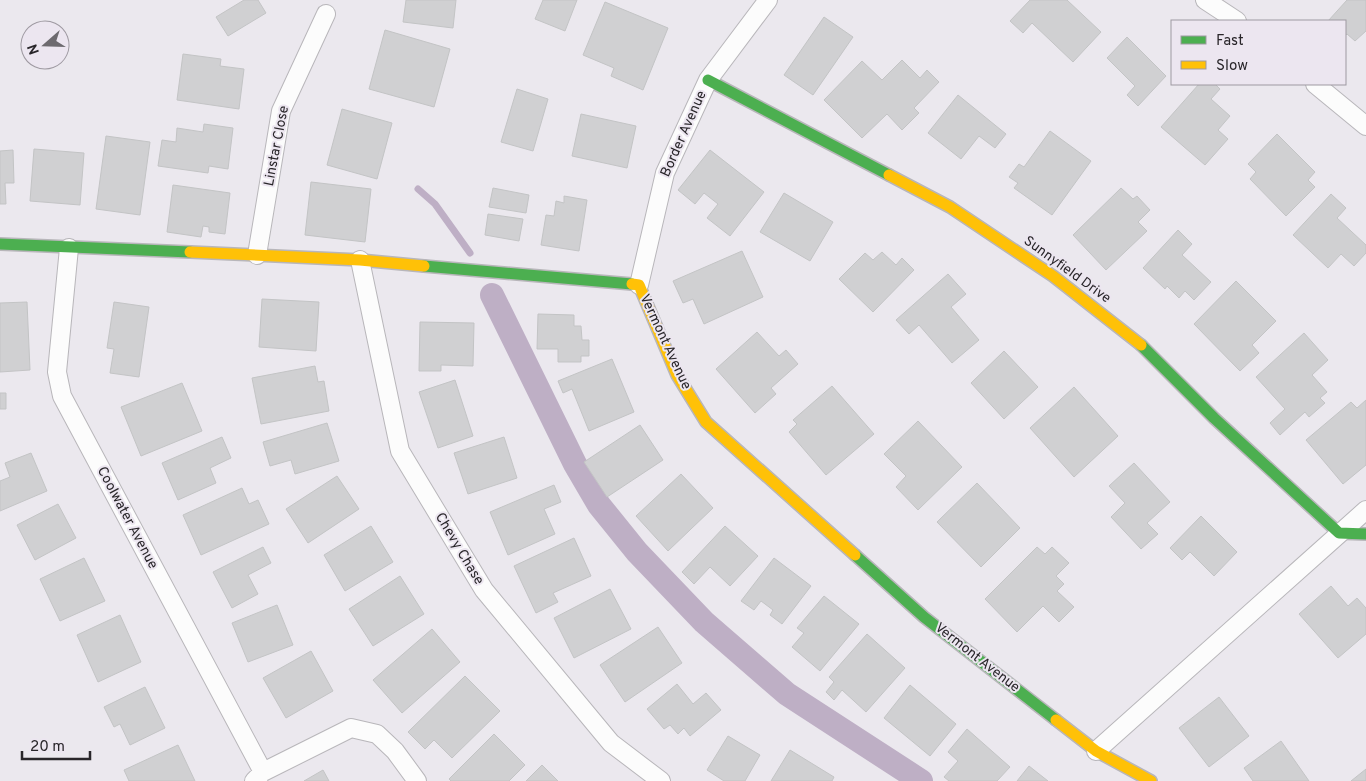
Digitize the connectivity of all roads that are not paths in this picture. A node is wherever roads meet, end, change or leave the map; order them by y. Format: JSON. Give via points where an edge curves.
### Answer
{"nodes":[{"id":1,"x":768,"y":0,"type":"edge"},
{"id":2,"x":1205,"y":0,"type":"edge"},
{"id":3,"x":326,"y":14,"type":"dead end"},
{"id":4,"x":1235,"y":20,"type":"edge"},
{"id":5,"x":708,"y":80,"type":"junction"},
{"id":6,"x":1316,"y":85,"type":"edge"},
{"id":7,"x":1366,"y":126,"type":"edge"},
{"id":8,"x":0,"y":244,"type":"edge"},
{"id":9,"x":69,"y":248,"type":"junction"},
{"id":10,"x":257,"y":255,"type":"junction"},
{"id":11,"x":360,"y":260,"type":"junction"},
{"id":12,"x":638,"y":285,"type":"junction"},
{"id":13,"x":1366,"y":510,"type":"edge"},
{"id":14,"x":1339,"y":533,"type":"junction"},
{"id":15,"x":1366,"y":534,"type":"edge"},
{"id":16,"x":1096,"y":751,"type":"junction"},
{"id":17,"x":258,"y":776,"type":"edge"},
{"id":18,"x":417,"y":781,"type":"edge"},
{"id":19,"x":661,"y":781,"type":"edge"},
{"id":20,"x":1151,"y":781,"type":"edge"}],
"edges":[{"from":1,"to":5,"type":"street","name":"Border Avenue"},
{"from":2,"to":4,"type":"street"},
{"from":3,"to":10,"type":"street","name":"Linstar Close","via":[[281,111]]},
{"from":5,"to":12,"type":"street","name":"Border Avenue","via":[[665,173]]},
{"from":5,"to":14,"type":"street","name":"Sunnyfield Drive","via":[[950,207],[1053,276],[1133,338]]},
{"from":6,"to":7,"type":"street"},
{"from":8,"to":9,"type":"street"},
{"from":9,"to":10,"type":"street"},
{"from":9,"to":17,"type":"street","name":"Coolwater Avenue","via":[[57,372],[62,396]]},
{"from":10,"to":11,"type":"street"},
{"from":11,"to":12,"type":"street"},
{"from":11,"to":19,"type":"street","name":"Chevy Chase","via":[[400,451],[484,590],[612,743]]},
{"from":12,"to":16,"type":"street","name":"Vermont Avenue","via":[[677,375],[706,422],[924,617]]},
{"from":13,"to":14,"type":"street"},
{"from":14,"to":15,"type":"street"},
{"from":14,"to":16,"type":"street"},
{"from":16,"to":20,"type":"street"},
{"from":17,"to":18,"type":"street","via":[[351,728],[377,734],[395,751]]}]}
